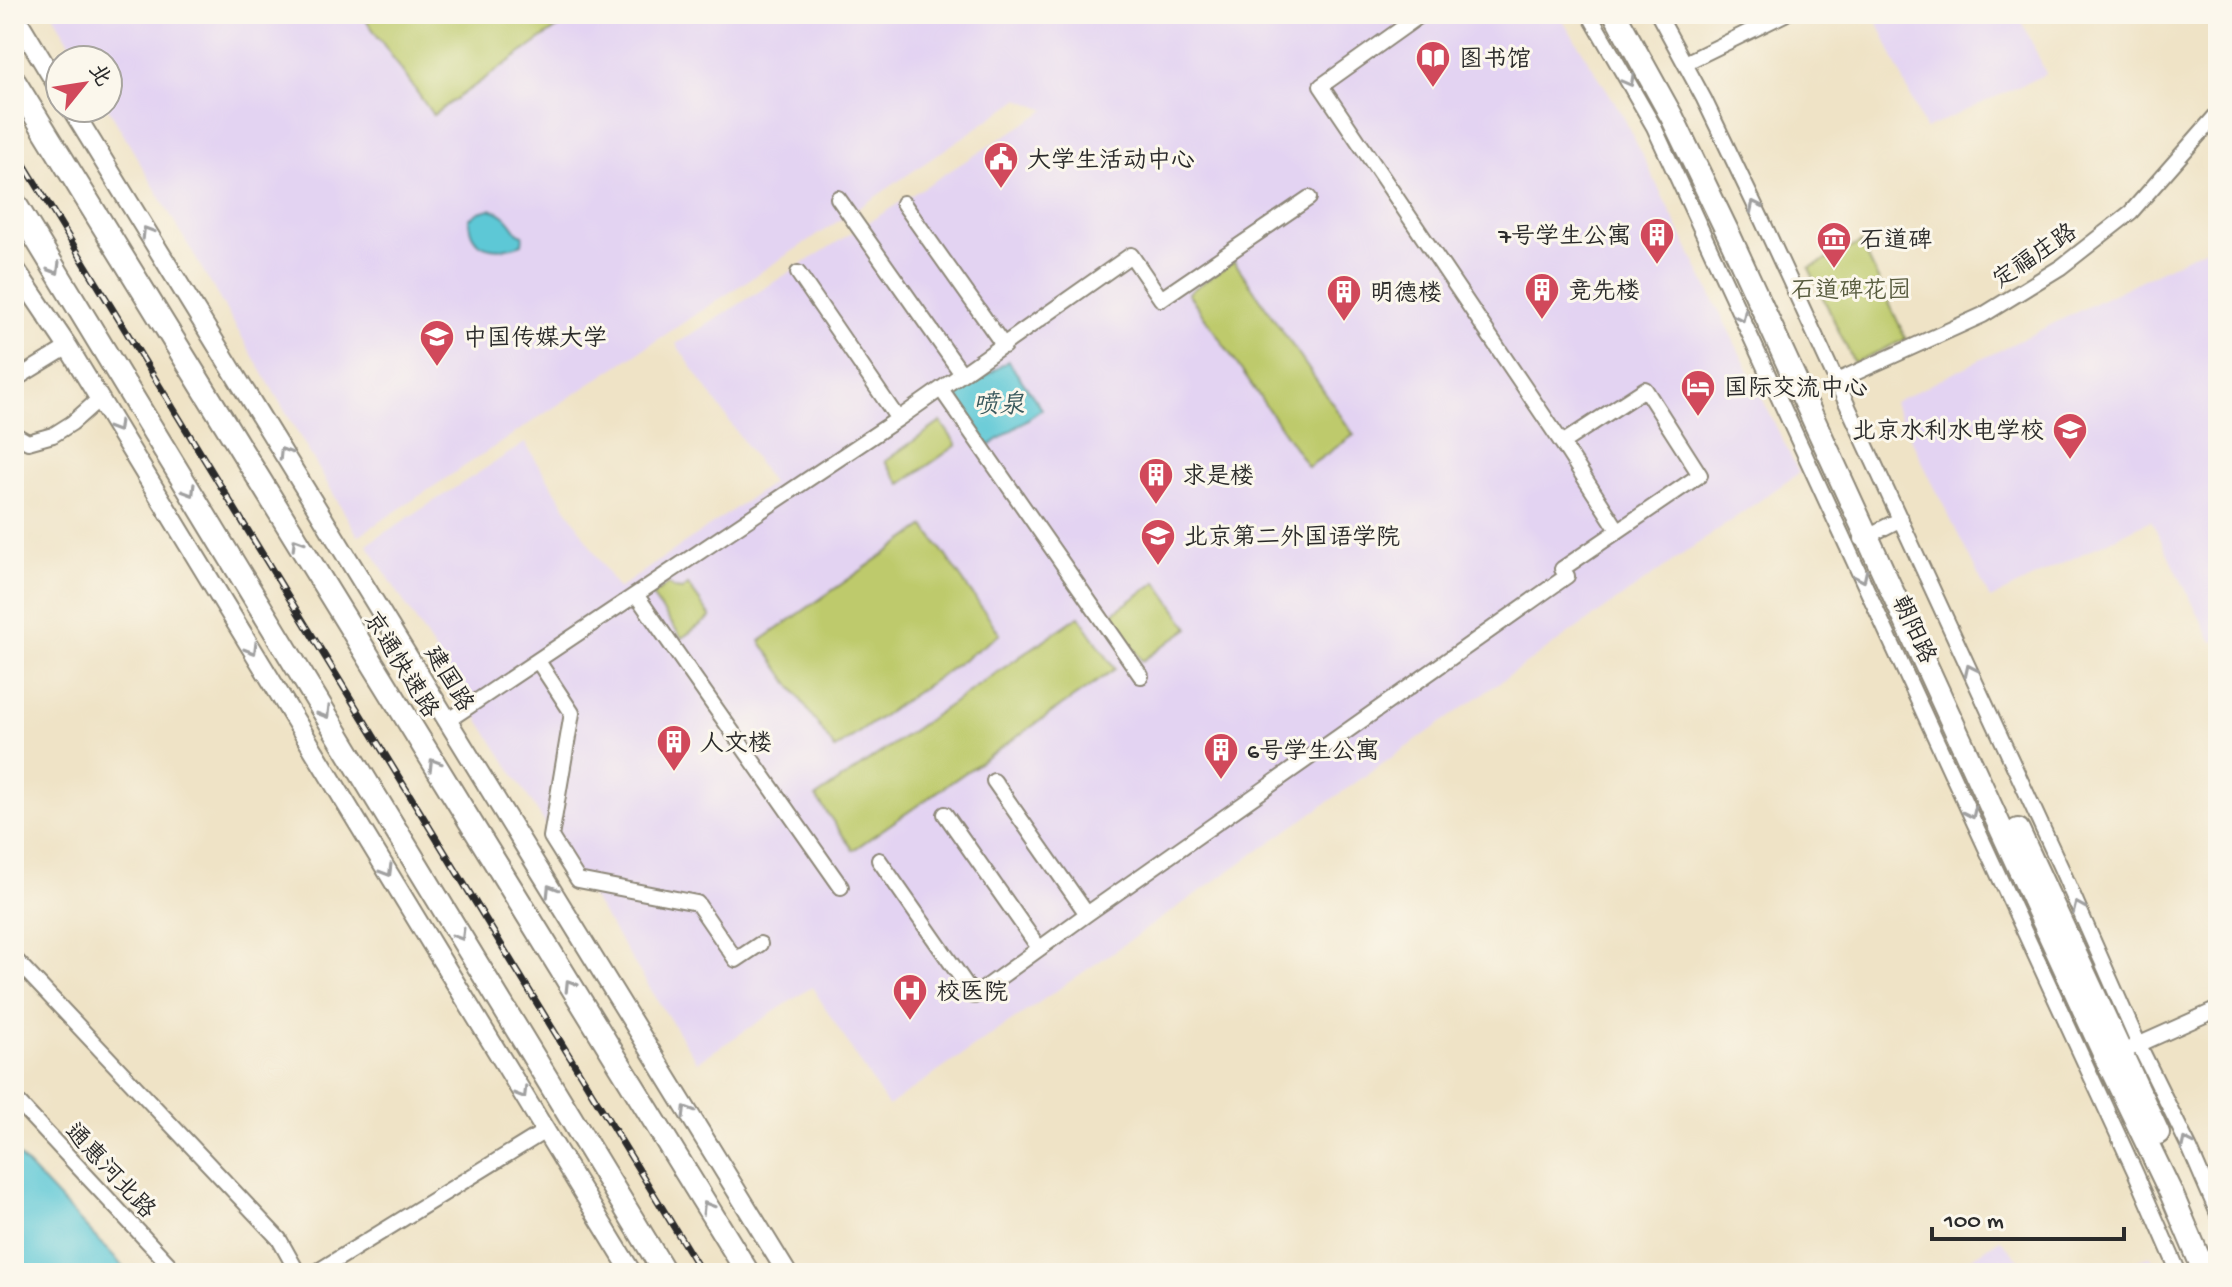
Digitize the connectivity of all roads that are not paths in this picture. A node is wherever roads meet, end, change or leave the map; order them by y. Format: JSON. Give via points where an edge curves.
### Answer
{"nodes":[{"id":1,"x":14,"y":14,"type":"edge"},
{"id":2,"x":1422,"y":14,"type":"edge"},
{"id":3,"x":1589,"y":14,"type":"edge"},
{"id":4,"x":1615,"y":14,"type":"edge"},
{"id":5,"x":1631,"y":14,"type":"edge"},
{"id":6,"x":1658,"y":14,"type":"edge"},
{"id":7,"x":1785,"y":14,"type":"edge"},
{"id":8,"x":1685,"y":63,"type":"junction"},
{"id":9,"x":44,"y":64,"type":"edge"},
{"id":10,"x":14,"y":81,"type":"edge"},
{"id":11,"x":2218,"y":113,"type":"edge"},
{"id":12,"x":81,"y":124,"type":"edge"},
{"id":13,"x":838,"y":198,"type":"dead end"},
{"id":14,"x":1309,"y":198,"type":"dead end"},
{"id":15,"x":14,"y":202,"type":"edge"},
{"id":16,"x":903,"y":203,"type":"dead end"},
{"id":17,"x":14,"y":267,"type":"edge"},
{"id":18,"x":798,"y":273,"type":"dead end"},
{"id":19,"x":1004,"y":346,"type":"junction"},
{"id":20,"x":68,"y":347,"type":"junction"},
{"id":21,"x":962,"y":374,"type":"junction"},
{"id":22,"x":14,"y":380,"type":"edge"},
{"id":23,"x":1837,"y":381,"type":"junction"},
{"id":24,"x":941,"y":389,"type":"junction"},
{"id":25,"x":99,"y":399,"type":"junction"},
{"id":26,"x":898,"y":419,"type":"junction"},
{"id":27,"x":14,"y":434,"type":"edge"},
{"id":28,"x":1562,"y":443,"type":"junction"},
{"id":29,"x":1901,"y":519,"type":"junction"},
{"id":30,"x":1618,"y":530,"type":"junction"},
{"id":31,"x":1865,"y":538,"type":"junction"},
{"id":32,"x":637,"y":596,"type":"junction"},
{"id":33,"x":538,"y":661,"type":"junction"},
{"id":34,"x":1141,"y":676,"type":"dead end"},
{"id":35,"x":447,"y":721,"type":"junction"},
{"id":36,"x":994,"y":781,"type":"dead end"},
{"id":37,"x":945,"y":814,"type":"dead end"},
{"id":38,"x":879,"y":860,"type":"dead end"},
{"id":39,"x":841,"y":887,"type":"dead end"},
{"id":40,"x":1087,"y":914,"type":"junction"},
{"id":41,"x":760,"y":944,"type":"dead end"},
{"id":42,"x":1039,"y":948,"type":"junction"},
{"id":43,"x":14,"y":958,"type":"edge"},
{"id":44,"x":2218,"y":1009,"type":"edge"},
{"id":45,"x":2114,"y":1057,"type":"junction"},
{"id":46,"x":14,"y":1098,"type":"edge"},
{"id":47,"x":545,"y":1131,"type":"junction"},
{"id":48,"x":2218,"y":1214,"type":"edge"},
{"id":49,"x":2218,"y":1269,"type":"edge"},
{"id":50,"x":177,"y":1273,"type":"edge"},
{"id":51,"x":298,"y":1273,"type":"edge"},
{"id":52,"x":315,"y":1273,"type":"edge"},
{"id":53,"x":632,"y":1273,"type":"edge"},
{"id":54,"x":665,"y":1273,"type":"edge"},
{"id":55,"x":748,"y":1273,"type":"edge"},
{"id":56,"x":787,"y":1273,"type":"edge"},
{"id":57,"x":2179,"y":1273,"type":"edge"},
{"id":58,"x":2205,"y":1273,"type":"edge"}],
"edges":[{"from":1,"to":9,"type":"main road"},
{"from":2,"to":28,"type":"street","via":[[1321,86]]},
{"from":3,"to":31,"type":"street","name":"朝阳路","one_way":true,"via":[[1654,127]]},
{"from":4,"to":31,"type":"highway","name":"朝阳路","via":[[1728,233]]},
{"from":5,"to":31,"type":"highway","name":"朝阳路","via":[[1734,216]]},
{"from":6,"to":8,"type":"street","name":"朝阳路"},
{"from":7,"to":8,"type":"street"},
{"from":23,"to":8,"type":"street","name":"朝阳路","one_way":true},
{"from":55,"to":10,"type":"highway","name":"京通快速路","one_way":true},
{"from":11,"to":23,"type":"street","name":"定福庄路","via":[[2131,212],[2061,267],[1983,315]]},
{"from":35,"to":12,"type":"main road","name":"建国路","one_way":true},
{"from":13,"to":21,"type":"street"},
{"from":14,"to":19,"type":"street","via":[[1161,299],[1131,255]]},
{"from":15,"to":54,"type":"highway","one_way":true},
{"from":16,"to":19,"type":"street"},
{"from":17,"to":20,"type":"main road"},
{"from":18,"to":26,"type":"street"},
{"from":19,"to":21,"type":"street"},
{"from":20,"to":22,"type":"street"},
{"from":20,"to":25,"type":"main road"},
{"from":21,"to":24,"type":"street"},
{"from":23,"to":29,"type":"street","name":"朝阳路"},
{"from":24,"to":26,"type":"street"},
{"from":24,"to":34,"type":"street"},
{"from":25,"to":27,"type":"street","via":[[53,435],[28,442]]},
{"from":25,"to":47,"type":"main road","one_way":true},
{"from":26,"to":32,"type":"street"},
{"from":28,"to":30,"type":"street"},
{"from":28,"to":30,"type":"street","via":[[1645,389],[1700,475]]},
{"from":29,"to":31,"type":"street"},
{"from":45,"to":29,"type":"street","name":"朝阳路","one_way":true,"via":[[2061,868]]},
{"from":30,"to":40,"type":"street","via":[[1562,569],[1567,576]]},
{"from":31,"to":45,"type":"highway","name":"朝阳路"},
{"from":32,"to":33,"type":"street"},
{"from":32,"to":39,"type":"street"},
{"from":33,"to":35,"type":"street"},
{"from":33,"to":41,"type":"street","via":[[572,713],[551,837],[578,880],[697,903],[736,960]]},
{"from":56,"to":35,"type":"main road","name":"建国路","one_way":true},
{"from":36,"to":40,"type":"street"},
{"from":37,"to":42,"type":"street"},
{"from":38,"to":42,"type":"street","via":[[974,996]]},
{"from":40,"to":42,"type":"street"},
{"from":43,"to":51,"type":"street","via":[[279,1239]]},
{"from":44,"to":45,"type":"street"},
{"from":48,"to":45,"type":"street","name":"朝阳路","one_way":true,"via":[[2190,1149]]},
{"from":45,"to":49,"type":"highway","name":"朝阳路","via":[[2184,1190]]},
{"from":45,"to":57,"type":"street","name":"朝阳路"},
{"from":45,"to":58,"type":"highway","name":"朝阳路"},
{"from":46,"to":50,"type":"street","name":"通惠河北路"},
{"from":47,"to":52,"type":"street"},
{"from":47,"to":53,"type":"main road"}]}
